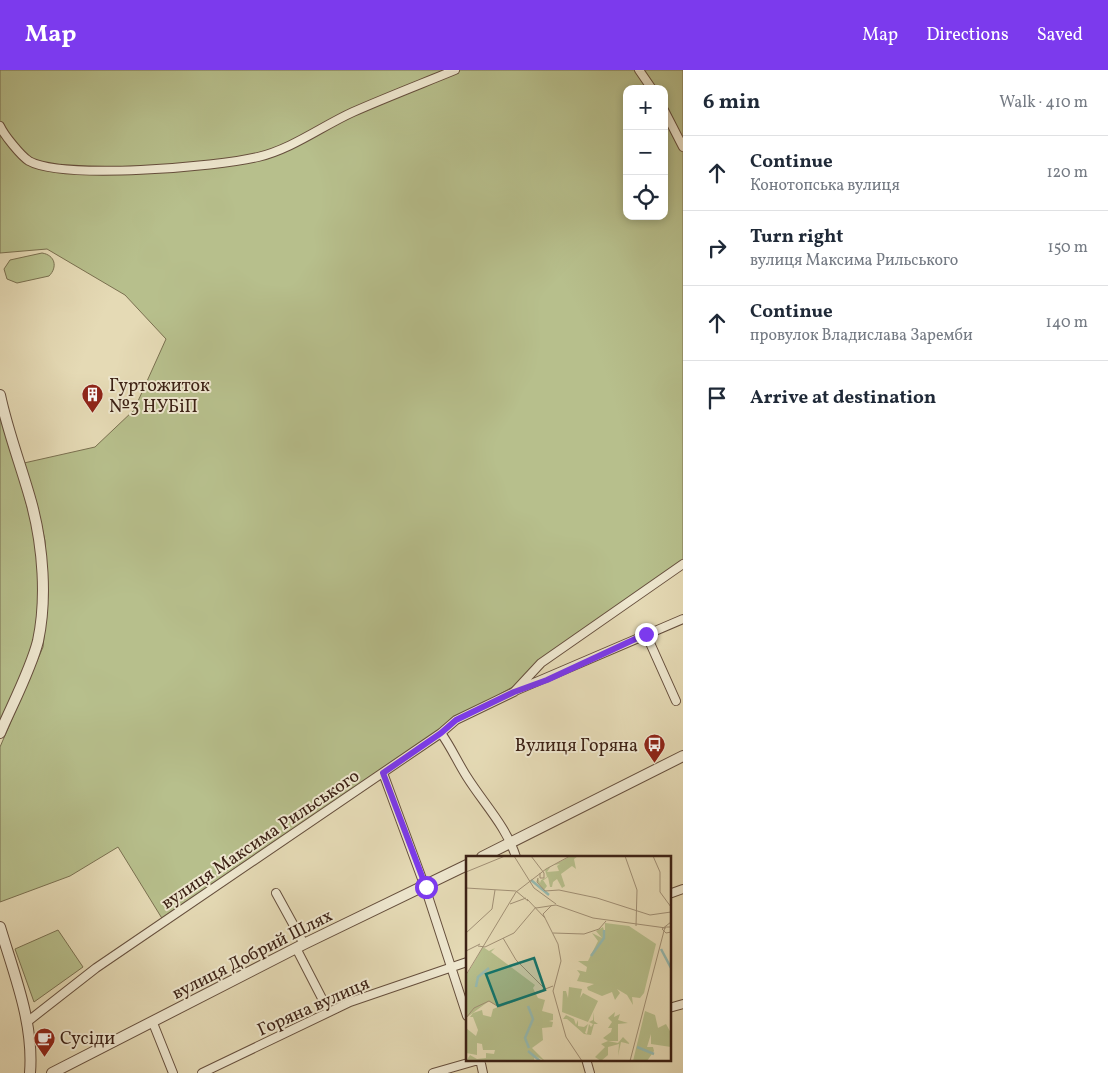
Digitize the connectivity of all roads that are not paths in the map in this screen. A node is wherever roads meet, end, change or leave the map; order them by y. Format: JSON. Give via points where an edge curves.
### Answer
{"nodes":[{"id":1,"x":455,"y":70,"type":"edge"},
{"id":2,"x":639,"y":70,"type":"edge"},
{"id":3,"x":649,"y":85,"type":"edge"},
{"id":4,"x":668,"y":118,"type":"edge"},
{"id":5,"x":0,"y":126,"type":"edge"},
{"id":6,"x":683,"y":147,"type":"edge"},
{"id":7,"x":0,"y":396,"type":"edge"},
{"id":8,"x":683,"y":564,"type":"edge"},
{"id":9,"x":683,"y":619,"type":"edge"},
{"id":10,"x":646,"y":634,"type":"junction"},
{"id":11,"x":514,"y":692,"type":"junction"},
{"id":12,"x":676,"y":701,"type":"dead end"},
{"id":13,"x":0,"y":732,"type":"edge"},
{"id":14,"x":441,"y":733,"type":"junction"},
{"id":15,"x":683,"y":756,"type":"edge"},
{"id":16,"x":383,"y":773,"type":"junction"},
{"id":17,"x":511,"y":842,"type":"junction"},
{"id":18,"x":484,"y":856,"type":"edge"},
{"id":19,"x":516,"y":856,"type":"edge"},
{"id":20,"x":466,"y":866,"type":"edge"},
{"id":21,"x":426,"y":887,"type":"junction"},
{"id":22,"x":683,"y":889,"type":"edge"},
{"id":23,"x":276,"y":893,"type":"dead end"},
{"id":24,"x":670,"y":894,"type":"edge"},
{"id":25,"x":0,"y":927,"type":"edge"},
{"id":26,"x":300,"y":946,"type":"junction"},
{"id":27,"x":466,"y":962,"type":"edge"},
{"id":28,"x":452,"y":967,"type":"junction"},
{"id":29,"x":683,"y":1004,"type":"edge"},
{"id":30,"x":670,"y":1008,"type":"edge"},
{"id":31,"x":329,"y":1012,"type":"junction"},
{"id":32,"x":466,"y":1013,"type":"edge"},
{"id":33,"x":27,"y":1022,"type":"junction"},
{"id":34,"x":153,"y":1023,"type":"junction"},
{"id":35,"x":477,"y":1060,"type":"edge"},
{"id":36,"x":480,"y":1060,"type":"edge"},
{"id":37,"x":586,"y":1060,"type":"edge"},
{"id":38,"x":30,"y":1073,"type":"edge"},
{"id":39,"x":52,"y":1073,"type":"edge"},
{"id":40,"x":173,"y":1073,"type":"edge"},
{"id":41,"x":202,"y":1073,"type":"edge"},
{"id":42,"x":433,"y":1073,"type":"edge"},
{"id":43,"x":483,"y":1073,"type":"edge"},
{"id":44,"x":590,"y":1073,"type":"edge"}],
"edges":[{"from":1,"to":5,"type":"street","via":[[353,112],[259,157],[192,167],[72,171],[29,161],[3,134]]},
{"from":2,"to":3,"type":"street"},
{"from":4,"to":6,"type":"street"},
{"from":7,"to":13,"type":"street","via":[[32,506],[39,543],[42,596],[38,642]]},
{"from":8,"to":11,"type":"street","name":"вулиця Максима Рильського","via":[[541,663]]},
{"from":9,"to":10,"type":"street"},
{"from":10,"to":11,"type":"street"},
{"from":10,"to":12,"type":"street"},
{"from":11,"to":14,"type":"street","name":"вулиця Максима Рильського","via":[[456,720]]},
{"from":14,"to":16,"type":"street","name":"вулиця Максима Рильського"},
{"from":14,"to":17,"type":"street"},
{"from":15,"to":17,"type":"street"},
{"from":16,"to":21,"type":"street"},
{"from":16,"to":33,"type":"street","name":"вулиця Максима Рильського","via":[[96,968]]},
{"from":17,"to":18,"type":"street"},
{"from":17,"to":19,"type":"street"},
{"from":20,"to":21,"type":"street","name":"вулиця Добрий Шлях"},
{"from":21,"to":26,"type":"street","name":"вулиця Добрий Шлях"},
{"from":21,"to":28,"type":"street"},
{"from":22,"to":24,"type":"street"},
{"from":23,"to":26,"type":"street"},
{"from":25,"to":33,"type":"street"},
{"from":26,"to":31,"type":"street"},
{"from":26,"to":34,"type":"street","name":"вулиця Добрий Шлях"},
{"from":27,"to":28,"type":"street","name":"Горяна вулиця"},
{"from":28,"to":31,"type":"street","name":"Горяна вулиця"},
{"from":28,"to":32,"type":"street"},
{"from":29,"to":30,"type":"street"},
{"from":31,"to":41,"type":"street","name":"Горяна вулиця"},
{"from":33,"to":38,"type":"street","via":[[31,1045]]},
{"from":34,"to":39,"type":"street","name":"вулиця Добрий Шлях"},
{"from":34,"to":40,"type":"street"},
{"from":35,"to":42,"type":"street"},
{"from":36,"to":43,"type":"street"},
{"from":37,"to":44,"type":"street"}]}
